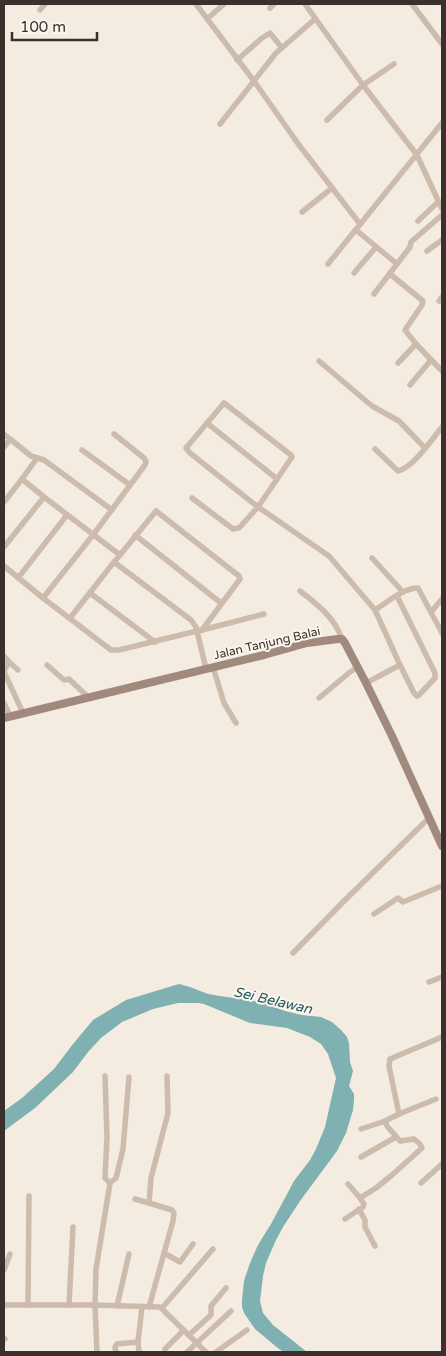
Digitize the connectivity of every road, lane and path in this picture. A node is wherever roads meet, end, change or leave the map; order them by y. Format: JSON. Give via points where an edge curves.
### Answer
{"nodes":[{"id":1,"x":45,"y":4,"type":"edge"},
{"id":2,"x":196,"y":4,"type":"edge"},
{"id":3,"x":224,"y":4,"type":"edge"},
{"id":4,"x":306,"y":4,"type":"edge"},
{"id":5,"x":412,"y":4,"type":"edge"},
{"id":6,"x":40,"y":10,"type":"dead end"},
{"id":7,"x":316,"y":19,"type":"junction"},
{"id":8,"x":207,"y":20,"type":"junction"},
{"id":9,"x":442,"y":44,"type":"edge"},
{"id":10,"x":282,"y":48,"type":"junction"},
{"id":11,"x":237,"y":60,"type":"junction"},
{"id":12,"x":394,"y":64,"type":"dead end"},
{"id":13,"x":254,"y":81,"type":"junction"},
{"id":14,"x":363,"y":85,"type":"junction"},
{"id":15,"x":327,"y":120,"type":"dead end"},
{"id":16,"x":442,"y":123,"type":"edge"},
{"id":17,"x":220,"y":124,"type":"dead end"},
{"id":18,"x":417,"y":155,"type":"junction"},
{"id":19,"x":332,"y":188,"type":"junction"},
{"id":20,"x":438,"y":202,"type":"junction"},
{"id":21,"x":442,"y":208,"type":"edge"},
{"id":22,"x":302,"y":212,"type":"dead end"},
{"id":23,"x":442,"y":215,"type":"edge"},
{"id":24,"x":418,"y":221,"type":"dead end"},
{"id":25,"x":360,"y":224,"type":"junction"},
{"id":26,"x":356,"y":230,"type":"junction"},
{"id":27,"x":442,"y":240,"type":"edge"},
{"id":28,"x":376,"y":247,"type":"junction"},
{"id":29,"x":427,"y":251,"type":"dead end"},
{"id":30,"x":328,"y":264,"type":"dead end"},
{"id":31,"x":397,"y":264,"type":"junction"},
{"id":32,"x":354,"y":273,"type":"dead end"},
{"id":33,"x":390,"y":274,"type":"junction"},
{"id":34,"x":374,"y":294,"type":"dead end"},
{"id":35,"x":416,"y":344,"type":"junction"},
{"id":36,"x":431,"y":360,"type":"junction"},
{"id":37,"x":319,"y":361,"type":"dead end"},
{"id":38,"x":398,"y":363,"type":"dead end"},
{"id":39,"x":442,"y":371,"type":"edge"},
{"id":40,"x":410,"y":385,"type":"dead end"},
{"id":41,"x":207,"y":423,"type":"junction"},
{"id":42,"x":442,"y":427,"type":"edge"},
{"id":43,"x":4,"y":434,"type":"edge"},
{"id":44,"x":114,"y":434,"type":"dead end"},
{"id":45,"x":10,"y":439,"type":"junction"},
{"id":46,"x":4,"y":447,"type":"edge"},
{"id":47,"x":375,"y":448,"type":"dead end"},
{"id":48,"x":425,"y":448,"type":"junction"},
{"id":49,"x":82,"y":450,"type":"dead end"},
{"id":50,"x":37,"y":458,"type":"junction"},
{"id":51,"x":22,"y":479,"type":"junction"},
{"id":52,"x":277,"y":479,"type":"junction"},
{"id":53,"x":130,"y":485,"type":"junction"},
{"id":54,"x":44,"y":497,"type":"junction"},
{"id":55,"x":192,"y":498,"type":"dead end"},
{"id":56,"x":4,"y":502,"type":"edge"},
{"id":57,"x":258,"y":507,"type":"junction"},
{"id":58,"x":112,"y":510,"type":"junction"},
{"id":59,"x":67,"y":515,"type":"junction"},
{"id":60,"x":93,"y":535,"type":"junction"},
{"id":61,"x":135,"y":535,"type":"junction"},
{"id":62,"x":4,"y":547,"type":"edge"},
{"id":63,"x":120,"y":555,"type":"junction"},
{"id":64,"x":372,"y":558,"type":"dead end"},
{"id":65,"x":114,"y":562,"type":"junction"},
{"id":66,"x":4,"y":566,"type":"edge"},
{"id":67,"x":18,"y":578,"type":"junction"},
{"id":68,"x":300,"y":591,"type":"dead end"},
{"id":69,"x":90,"y":593,"type":"junction"},
{"id":70,"x":400,"y":594,"type":"junction"},
{"id":71,"x":43,"y":598,"type":"junction"},
{"id":72,"x":442,"y":599,"type":"edge"},
{"id":73,"x":221,"y":603,"type":"junction"},
{"id":74,"x":375,"y":610,"type":"junction"},
{"id":75,"x":431,"y":612,"type":"junction"},
{"id":76,"x":264,"y":614,"type":"dead end"},
{"id":77,"x":70,"y":618,"type":"junction"},
{"id":78,"x":199,"y":630,"type":"junction"},
{"id":79,"x":442,"y":633,"type":"edge"},
{"id":80,"x":342,"y":640,"type":"junction"},
{"id":81,"x":154,"y":642,"type":"junction"},
{"id":82,"x":4,"y":656,"type":"edge"},
{"id":83,"x":10,"y":662,"type":"junction"},
{"id":84,"x":47,"y":665,"type":"dead end"},
{"id":85,"x":400,"y":666,"type":"junction"},
{"id":86,"x":358,"y":667,"type":"junction"},
{"id":87,"x":210,"y":668,"type":"junction"},
{"id":88,"x":18,"y":670,"type":"dead end"},
{"id":89,"x":4,"y":672,"type":"edge"},
{"id":90,"x":366,"y":683,"type":"junction"},
{"id":91,"x":88,"y":697,"type":"junction"},
{"id":92,"x":319,"y":698,"type":"dead end"},
{"id":93,"x":4,"y":703,"type":"edge"},
{"id":94,"x":23,"y":713,"type":"junction"},
{"id":95,"x":7,"y":717,"type":"edge"},
{"id":96,"x":236,"y":723,"type":"dead end"},
{"id":97,"x":429,"y":818,"type":"junction"},
{"id":98,"x":442,"y":846,"type":"edge"},
{"id":99,"x":442,"y":886,"type":"edge"},
{"id":100,"x":374,"y":914,"type":"dead end"},
{"id":101,"x":293,"y":953,"type":"dead end"},
{"id":102,"x":442,"y":977,"type":"edge"},
{"id":103,"x":429,"y":982,"type":"dead end"},
{"id":104,"x":442,"y":1037,"type":"edge"},
{"id":105,"x":105,"y":1076,"type":"dead end"},
{"id":106,"x":167,"y":1076,"type":"dead end"},
{"id":107,"x":130,"y":1077,"type":"dead end"},
{"id":108,"x":436,"y":1099,"type":"dead end"},
{"id":109,"x":400,"y":1114,"type":"junction"},
{"id":110,"x":385,"y":1121,"type":"junction"},
{"id":111,"x":361,"y":1128,"type":"dead end"},
{"id":112,"x":396,"y":1137,"type":"junction"},
{"id":113,"x":361,"y":1157,"type":"dead end"},
{"id":114,"x":442,"y":1164,"type":"edge"},
{"id":115,"x":110,"y":1183,"type":"junction"},
{"id":116,"x":421,"y":1183,"type":"dead end"},
{"id":117,"x":348,"y":1184,"type":"dead end"},
{"id":118,"x":29,"y":1196,"type":"dead end"},
{"id":119,"x":360,"y":1198,"type":"junction"},
{"id":120,"x":135,"y":1199,"type":"dead end"},
{"id":121,"x":149,"y":1203,"type":"junction"},
{"id":122,"x":359,"y":1210,"type":"junction"},
{"id":123,"x":344,"y":1219,"type":"dead end"},
{"id":124,"x":73,"y":1227,"type":"dead end"},
{"id":125,"x":193,"y":1244,"type":"dead end"},
{"id":126,"x":375,"y":1246,"type":"dead end"},
{"id":127,"x":213,"y":1249,"type":"dead end"},
{"id":128,"x":164,"y":1253,"type":"junction"},
{"id":129,"x":10,"y":1254,"type":"dead end"},
{"id":130,"x":129,"y":1254,"type":"dead end"},
{"id":131,"x":4,"y":1270,"type":"edge"},
{"id":132,"x":226,"y":1288,"type":"dead end"},
{"id":133,"x":28,"y":1305,"type":"junction"},
{"id":134,"x":69,"y":1305,"type":"junction"},
{"id":135,"x":95,"y":1305,"type":"junction"},
{"id":136,"x":4,"y":1306,"type":"edge"},
{"id":137,"x":117,"y":1306,"type":"junction"},
{"id":138,"x":142,"y":1307,"type":"junction"},
{"id":139,"x":150,"y":1307,"type":"junction"},
{"id":140,"x":162,"y":1308,"type":"junction"},
{"id":141,"x":231,"y":1312,"type":"dead end"},
{"id":142,"x":184,"y":1330,"type":"junction"},
{"id":143,"x":247,"y":1330,"type":"dead end"},
{"id":144,"x":189,"y":1335,"type":"junction"},
{"id":145,"x":138,"y":1342,"type":"junction"},
{"id":146,"x":197,"y":1343,"type":"junction"},
{"id":147,"x":165,"y":1348,"type":"dead end"},
{"id":148,"x":97,"y":1352,"type":"edge"},
{"id":149,"x":116,"y":1352,"type":"edge"},
{"id":150,"x":139,"y":1352,"type":"edge"},
{"id":151,"x":187,"y":1352,"type":"edge"},
{"id":152,"x":206,"y":1352,"type":"edge"},
{"id":153,"x":216,"y":1352,"type":"edge"}],
"edges":[{"from":1,"to":6,"type":"street"},
{"from":2,"to":8,"type":"street"},
{"from":3,"to":8,"type":"street"},
{"from":4,"to":7,"type":"street"},
{"from":5,"to":9,"type":"street"},
{"from":7,"to":10,"type":"street"},
{"from":7,"to":14,"type":"street"},
{"from":8,"to":11,"type":"street"},
{"from":10,"to":11,"type":"street","via":[[270,33]]},
{"from":10,"to":13,"type":"street"},
{"from":11,"to":13,"type":"street"},
{"from":12,"to":14,"type":"street"},
{"from":13,"to":17,"type":"street"},
{"from":13,"to":19,"type":"street"},
{"from":14,"to":15,"type":"street"},
{"from":14,"to":18,"type":"street"},
{"from":16,"to":18,"type":"street"},
{"from":18,"to":20,"type":"street"},
{"from":18,"to":25,"type":"street"},
{"from":19,"to":22,"type":"street"},
{"from":19,"to":25,"type":"street"},
{"from":20,"to":21,"type":"street"},
{"from":20,"to":24,"type":"street"},
{"from":23,"to":31,"type":"street","via":[[411,242]]},
{"from":25,"to":26,"type":"street"},
{"from":26,"to":28,"type":"street"},
{"from":26,"to":30,"type":"street"},
{"from":27,"to":29,"type":"street"},
{"from":28,"to":31,"type":"street"},
{"from":28,"to":32,"type":"street"},
{"from":31,"to":33,"type":"street"},
{"from":33,"to":34,"type":"street"},
{"from":33,"to":35,"type":"street","via":[[423,301],[405,330]]},
{"from":35,"to":36,"type":"street"},
{"from":35,"to":38,"type":"street"},
{"from":36,"to":39,"type":"street"},
{"from":36,"to":40,"type":"street"},
{"from":37,"to":48,"type":"street","via":[[372,406],[399,421]]},
{"from":41,"to":52,"type":"street"},
{"from":41,"to":52,"type":"street","via":[[225,403],[290,454],[292,458]]},
{"from":41,"to":57,"type":"street","via":[[187,450]]},
{"from":42,"to":48,"type":"street"},
{"from":43,"to":45,"type":"street"},
{"from":44,"to":53,"type":"street","via":[[146,461]]},
{"from":45,"to":46,"type":"street"},
{"from":45,"to":50,"type":"street"},
{"from":47,"to":48,"type":"street","via":[[398,471],[411,464]]},
{"from":49,"to":53,"type":"street"},
{"from":50,"to":51,"type":"street"},
{"from":50,"to":58,"type":"street"},
{"from":51,"to":54,"type":"street"},
{"from":51,"to":56,"type":"street"},
{"from":52,"to":57,"type":"street"},
{"from":53,"to":58,"type":"street"},
{"from":54,"to":59,"type":"street"},
{"from":54,"to":62,"type":"street"},
{"from":55,"to":57,"type":"street","via":[[234,529],[244,524]]},
{"from":57,"to":74,"type":"street","via":[[329,556]]},
{"from":58,"to":60,"type":"street"},
{"from":59,"to":60,"type":"street"},
{"from":59,"to":67,"type":"street"},
{"from":60,"to":63,"type":"street"},
{"from":60,"to":71,"type":"street"},
{"from":61,"to":63,"type":"street"},
{"from":61,"to":73,"type":"street"},
{"from":61,"to":73,"type":"street","via":[[156,511],[238,575],[240,579]]},
{"from":63,"to":65,"type":"street"},
{"from":64,"to":70,"type":"street"},
{"from":65,"to":69,"type":"street"},
{"from":65,"to":78,"type":"street","via":[[191,620]]},
{"from":66,"to":67,"type":"street"},
{"from":67,"to":71,"type":"street"},
{"from":68,"to":80,"type":"street","via":[[324,610]]},
{"from":69,"to":77,"type":"street"},
{"from":69,"to":81,"type":"street"},
{"from":70,"to":74,"type":"street"},
{"from":70,"to":75,"type":"street","via":[[418,588]]},
{"from":70,"to":85,"type":"street","via":[[435,678],[417,696]]},
{"from":71,"to":77,"type":"street"},
{"from":72,"to":75,"type":"street"},
{"from":73,"to":78,"type":"street"},
{"from":74,"to":85,"type":"street"},
{"from":75,"to":79,"type":"street"},
{"from":76,"to":78,"type":"street"},
{"from":77,"to":81,"type":"street","via":[[111,650]]},
{"from":78,"to":81,"type":"street"},
{"from":78,"to":87,"type":"street"},
{"from":80,"to":86,"type":"street"},
{"from":80,"to":87,"type":"street","name":"Jalan Tanjung Balai","via":[[307,643]]},
{"from":82,"to":83,"type":"street"},
{"from":83,"to":88,"type":"street"},
{"from":83,"to":89,"type":"street"},
{"from":84,"to":91,"type":"street"},
{"from":85,"to":90,"type":"street"},
{"from":86,"to":90,"type":"street"},
{"from":86,"to":92,"type":"street"},
{"from":87,"to":91,"type":"street","name":"Jalan Tanjung Balai"},
{"from":87,"to":96,"type":"street"},
{"from":89,"to":94,"type":"street"},
{"from":90,"to":97,"type":"street"},
{"from":91,"to":94,"type":"street","name":"Jalan Tanjung Balai"},
{"from":93,"to":95,"type":"street"},
{"from":94,"to":95,"type":"street","name":"Jalan Tanjung Balai"},
{"from":97,"to":98,"type":"street"},
{"from":97,"to":101,"type":"street"},
{"from":99,"to":100,"type":"street","via":[[403,902],[398,898]]},
{"from":102,"to":103,"type":"street"},
{"from":104,"to":109,"type":"street","via":[[389,1060]]},
{"from":105,"to":115,"type":"street","via":[[105,1178]]},
{"from":106,"to":121,"type":"street","via":[[168,1113],[151,1178]]},
{"from":107,"to":115,"type":"street","via":[[123,1149],[116,1178]]},
{"from":108,"to":109,"type":"street"},
{"from":109,"to":110,"type":"street"},
{"from":110,"to":111,"type":"street"},
{"from":110,"to":112,"type":"street"},
{"from":112,"to":113,"type":"street"},
{"from":112,"to":119,"type":"street","via":[[401,1141],[414,1139],[422,1148],[387,1180]]},
{"from":114,"to":116,"type":"street"},
{"from":115,"to":135,"type":"street","via":[[96,1269]]},
{"from":117,"to":119,"type":"street"},
{"from":118,"to":133,"type":"street"},
{"from":119,"to":122,"type":"street","via":[[364,1206]]},
{"from":120,"to":121,"type":"street"},
{"from":121,"to":128,"type":"street","via":[[174,1212]]},
{"from":122,"to":123,"type":"street"},
{"from":122,"to":126,"type":"street"},
{"from":124,"to":134,"type":"street"},
{"from":125,"to":128,"type":"street","via":[[180,1262]]},
{"from":127,"to":140,"type":"street"},
{"from":128,"to":139,"type":"street"},
{"from":129,"to":131,"type":"street"},
{"from":130,"to":137,"type":"street"},
{"from":132,"to":144,"type":"street","via":[[211,1306],[211,1315]]},
{"from":133,"to":134,"type":"street"},
{"from":133,"to":136,"type":"street"},
{"from":134,"to":135,"type":"street"},
{"from":135,"to":137,"type":"street"},
{"from":135,"to":148,"type":"street"},
{"from":137,"to":138,"type":"street"},
{"from":138,"to":139,"type":"street"},
{"from":138,"to":145,"type":"street"},
{"from":139,"to":140,"type":"street"},
{"from":140,"to":142,"type":"street"},
{"from":141,"to":146,"type":"street"},
{"from":142,"to":144,"type":"street"},
{"from":142,"to":147,"type":"street"},
{"from":143,"to":153,"type":"street"},
{"from":144,"to":146,"type":"street"},
{"from":145,"to":149,"type":"street","via":[[117,1344]]},
{"from":145,"to":150,"type":"street"},
{"from":146,"to":151,"type":"street"},
{"from":146,"to":152,"type":"street"}]}
